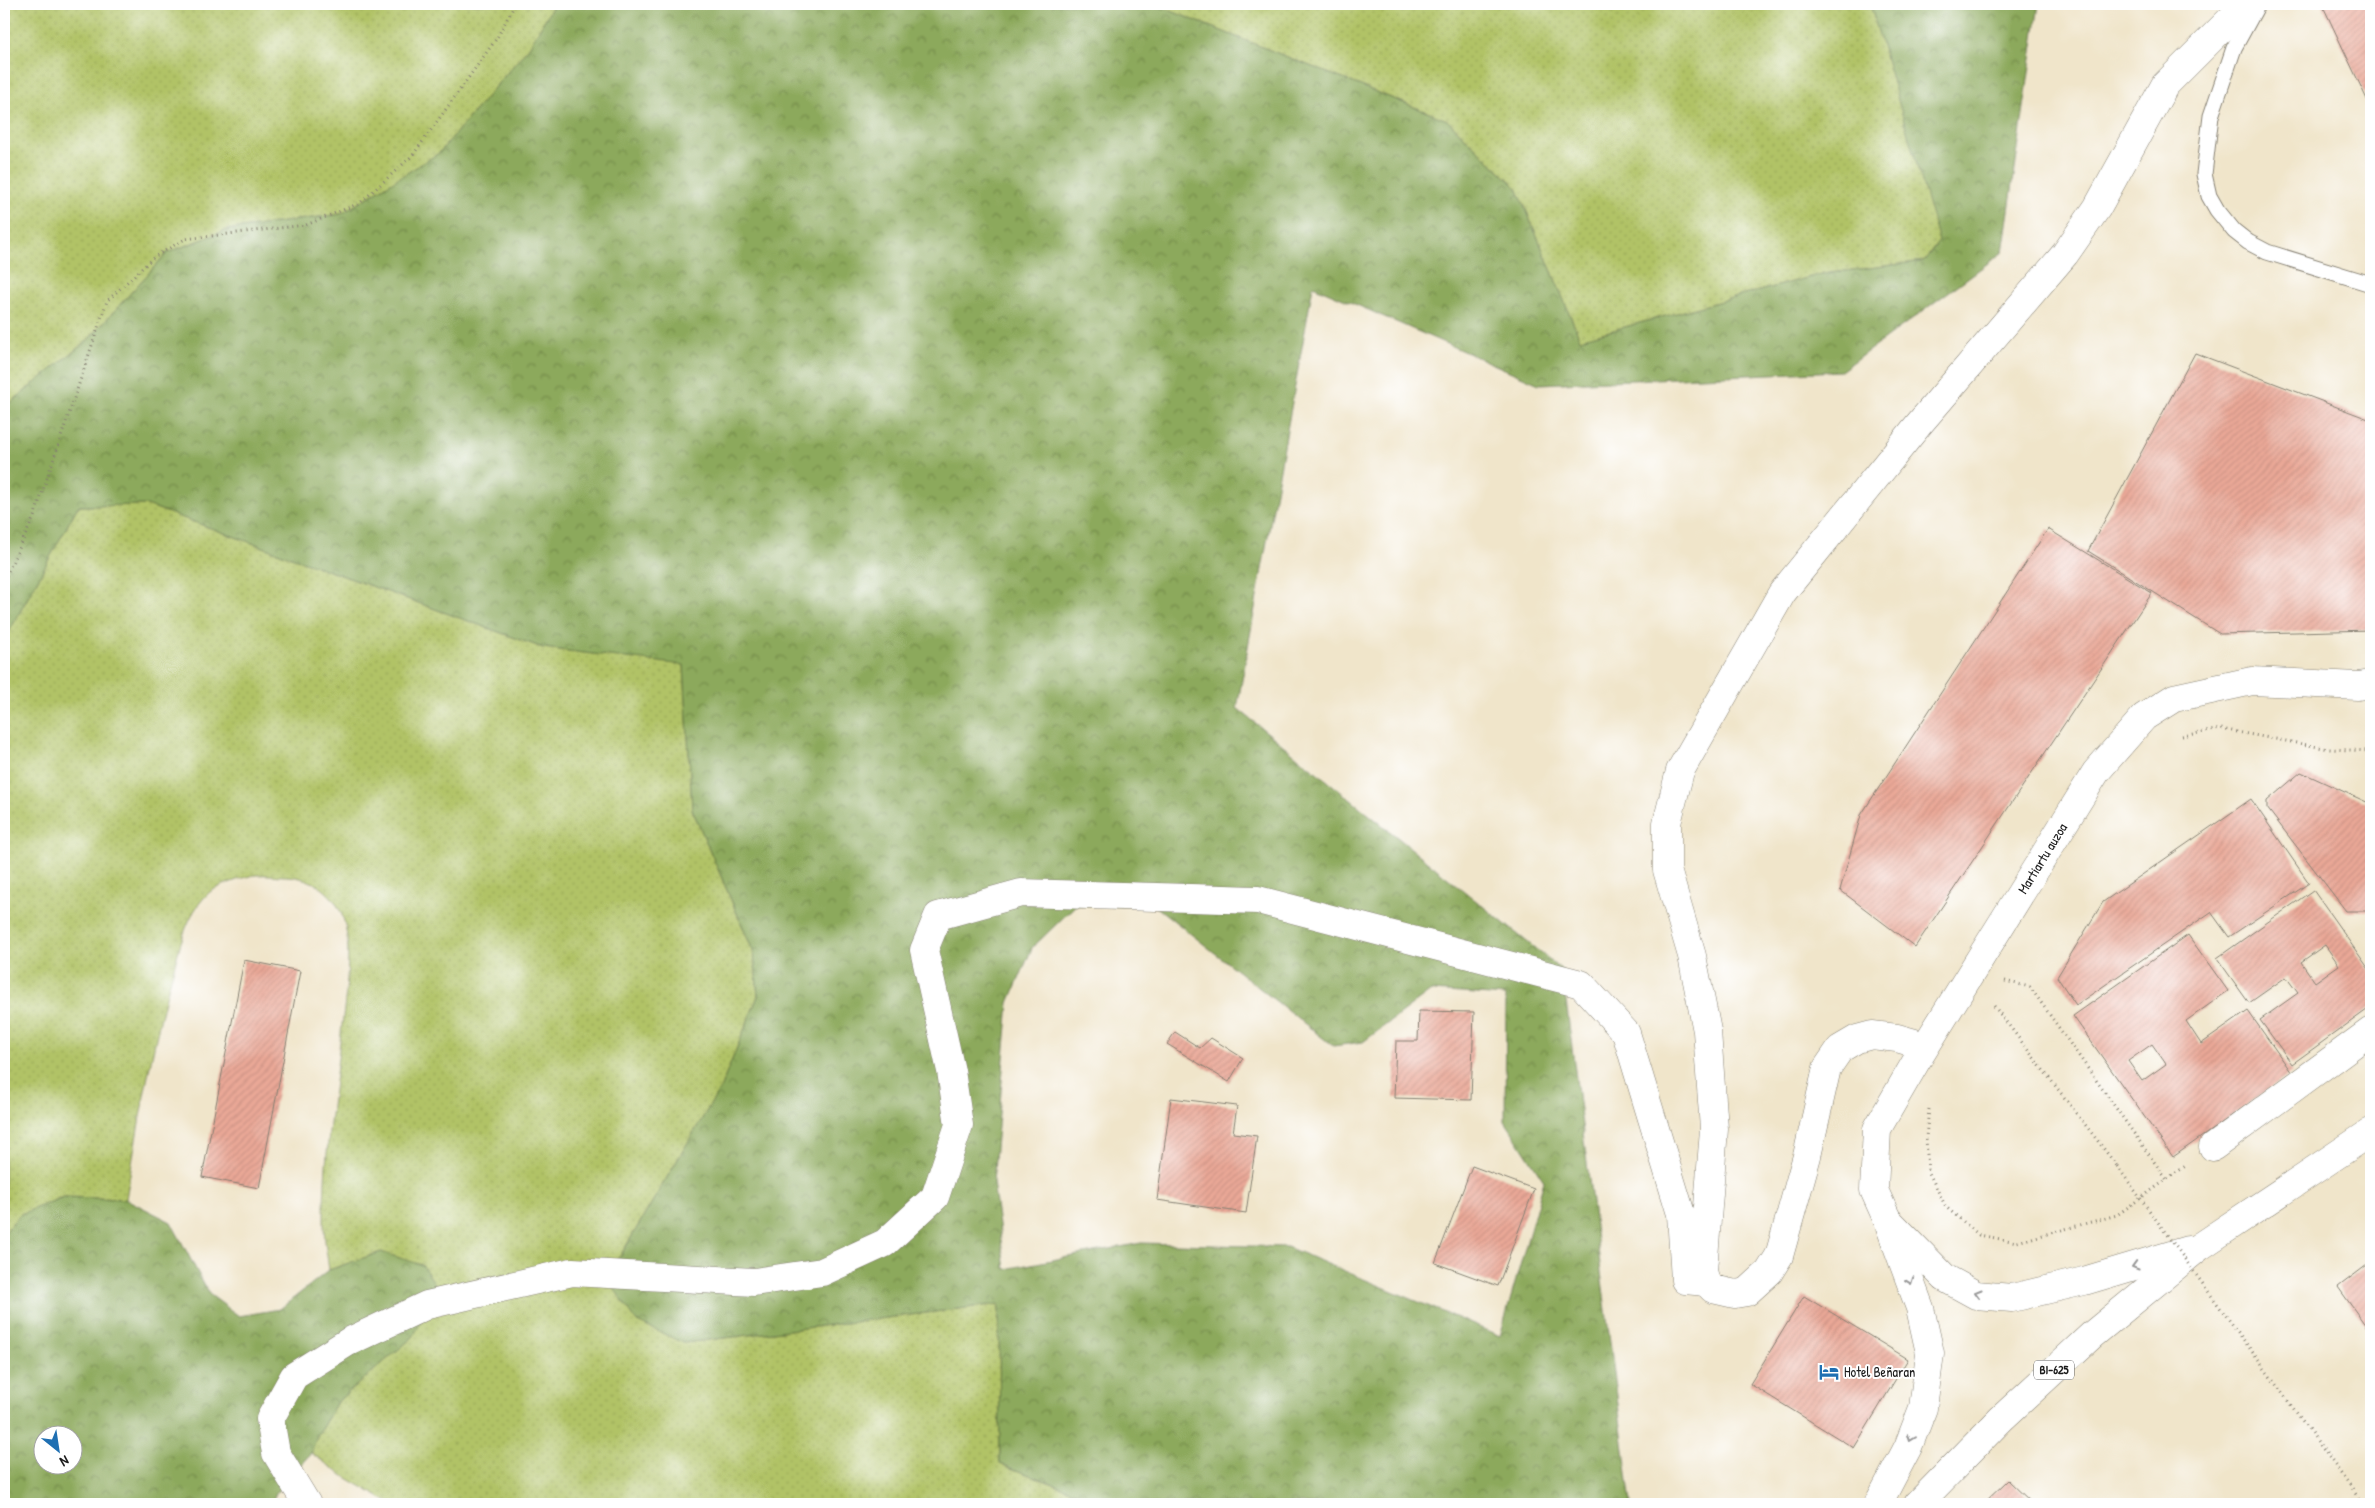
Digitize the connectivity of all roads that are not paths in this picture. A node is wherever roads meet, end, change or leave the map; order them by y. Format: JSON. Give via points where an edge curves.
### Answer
{"nodes":[{"id":1,"x":2250,"y":4,"type":"edge"},
{"id":2,"x":2258,"y":4,"type":"edge"},
{"id":3,"x":2371,"y":284,"type":"edge"},
{"id":4,"x":2371,"y":684,"type":"edge"},
{"id":5,"x":2371,"y":1031,"type":"edge"},
{"id":6,"x":1925,"y":1046,"type":"junction"},
{"id":7,"x":2371,"y":1132,"type":"edge"},
{"id":8,"x":2213,"y":1147,"type":"road end"},
{"id":9,"x":1887,"y":1219,"type":"junction"},
{"id":10,"x":2199,"y":1247,"type":"junction"},
{"id":11,"x":1706,"y":1282,"type":"junction"},
{"id":12,"x":307,"y":1504,"type":"edge"},
{"id":13,"x":1878,"y":1504,"type":"edge"},
{"id":14,"x":1918,"y":1504,"type":"edge"}],
"edges":[{"from":1,"to":11,"type":"street","via":[[2243,7],[2166,85],[2097,208],[2065,254],[1919,424],[1782,593],[1680,771],[1667,823],[1667,870],[1692,956],[1707,1032],[1714,1130],[1703,1272]]},
{"from":2,"to":3,"type":"lane","via":[[2234,48],[2211,116],[2204,174],[2209,196],[2234,231],[2248,242],[2267,252]]},
{"from":4,"to":6,"type":"street","name":"Martiartu auzoa","via":[[2252,681],[2174,698],[2144,718],[2096,772]]},
{"from":5,"to":8,"type":"street"},
{"from":6,"to":9,"type":"street","name":"Martiartu auzoa","via":[[1877,1129],[1874,1190]]},
{"from":6,"to":11,"type":"street","via":[[1872,1035],[1840,1049],[1827,1068],[1779,1256],[1769,1272],[1747,1292],[1722,1292]]},
{"from":7,"to":10,"type":"street","number":"BI-625"},
{"from":10,"to":9,"type":"street","one_way":true,"via":[[2084,1281],[2012,1298],[1976,1295],[1945,1278]]},
{"from":9,"to":13,"type":"street","name":"Martiartu auzoa","one_way":true,"via":[[1920,1308],[1930,1354],[1923,1408],[1908,1447]]},
{"from":10,"to":14,"type":"street","number":"BI-625","via":[[2092,1335],[2015,1406]]},
{"from":11,"to":12,"type":"street","via":[[1685,1280],[1681,1214],[1626,1034],[1581,984],[1258,900],[1021,893],[938,916],[924,950],[951,1071],[959,1125],[935,1197],[885,1243],[822,1272],[754,1282],[572,1272],[427,1305],[348,1342],[294,1376],[270,1419],[276,1453]]}]}
